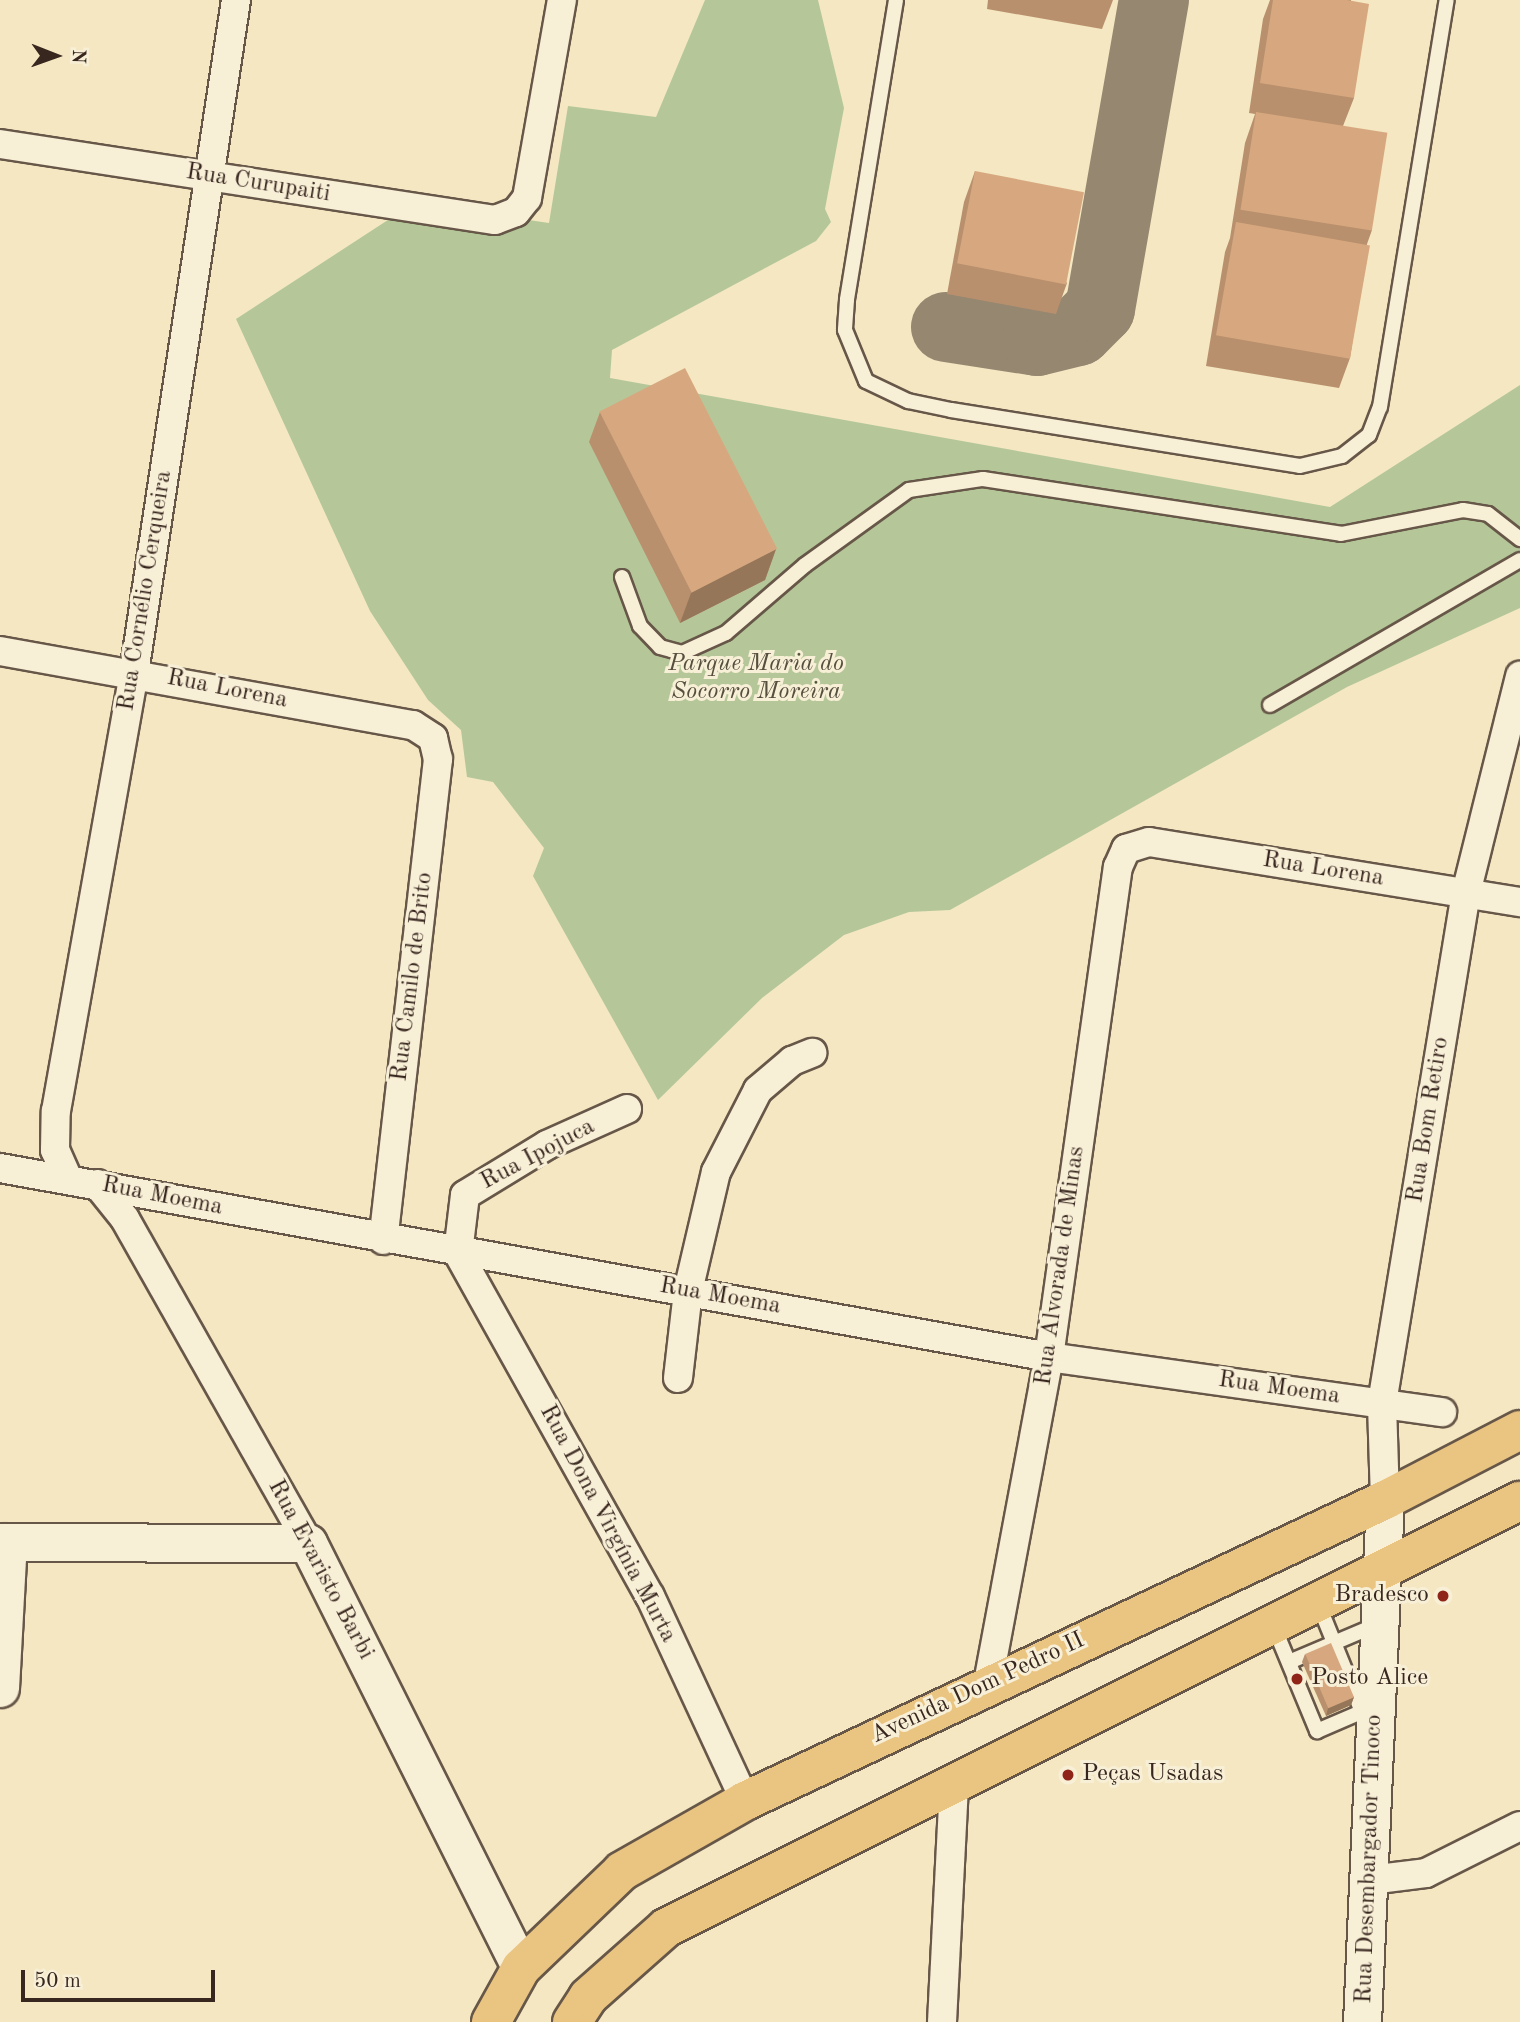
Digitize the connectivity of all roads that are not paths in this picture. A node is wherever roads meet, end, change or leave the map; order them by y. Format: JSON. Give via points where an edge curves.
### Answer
{"nodes":[{"id":1,"x":236,"y":0,"type":"edge"},
{"id":2,"x":562,"y":0,"type":"edge"},
{"id":3,"x":896,"y":0,"type":"edge"},
{"id":4,"x":1447,"y":0,"type":"edge"},
{"id":5,"x":0,"y":144,"type":"edge"},
{"id":6,"x":208,"y":177,"type":"junction"},
{"id":7,"x":1520,"y":538,"type":"edge"},
{"id":8,"x":1520,"y":560,"type":"edge"},
{"id":9,"x":622,"y":578,"type":"dead end"},
{"id":10,"x":0,"y":651,"type":"edge"},
{"id":11,"x":134,"y":673,"type":"junction"},
{"id":12,"x":1520,"y":676,"type":"edge"},
{"id":13,"x":1270,"y":705,"type":"dead end"},
{"id":14,"x":412,"y":725,"type":"joint"},
{"id":15,"x":1126,"y":849,"type":"joint"},
{"id":16,"x":1466,"y":893,"type":"junction"},
{"id":17,"x":1520,"y":902,"type":"edge"},
{"id":18,"x":812,"y":1053,"type":"dead end"},
{"id":19,"x":627,"y":1109,"type":"dead end"},
{"id":20,"x":0,"y":1168,"type":"edge"},
{"id":21,"x":68,"y":1179,"type":"junction"},
{"id":22,"x":97,"y":1184,"type":"junction"},
{"id":23,"x":383,"y":1240,"type":"junction"},
{"id":24,"x":458,"y":1253,"type":"junction"},
{"id":25,"x":688,"y":1291,"type":"junction"},
{"id":26,"x":1049,"y":1357,"type":"junction"},
{"id":27,"x":678,"y":1378,"type":"dead end"},
{"id":28,"x":1382,"y":1403,"type":"junction"},
{"id":29,"x":1441,"y":1412,"type":"dead end"},
{"id":30,"x":1520,"y":1430,"type":"edge"},
{"id":31,"x":1385,"y":1500,"type":"junction"},
{"id":32,"x":1520,"y":1501,"type":"edge"},
{"id":33,"x":4,"y":1542,"type":"edge"},
{"id":34,"x":308,"y":1543,"type":"junction"},
{"id":35,"x":1378,"y":1570,"type":"junction"},
{"id":36,"x":1317,"y":1601,"type":"junction"},
{"id":37,"x":1273,"y":1623,"type":"junction"},
{"id":38,"x":1378,"y":1625,"type":"junction"},
{"id":39,"x":1334,"y":1643,"type":"junction"},
{"id":40,"x":1289,"y":1662,"type":"junction"},
{"id":41,"x":988,"y":1683,"type":"junction"},
{"id":42,"x":0,"y":1688,"type":"edge"},
{"id":43,"x":1369,"y":1709,"type":"junction"},
{"id":44,"x":954,"y":1785,"type":"junction"},
{"id":45,"x":745,"y":1801,"type":"junction"},
{"id":46,"x":1520,"y":1826,"type":"edge"},
{"id":47,"x":1370,"y":1880,"type":"junction"},
{"id":48,"x":521,"y":1968,"type":"junction"},
{"id":49,"x":491,"y":2022,"type":"edge"},
{"id":50,"x":572,"y":2022,"type":"edge"},
{"id":51,"x":942,"y":2022,"type":"edge"},
{"id":52,"x":1363,"y":2022,"type":"edge"}],
"edges":[{"from":1,"to":6,"type":"street","name":"Rua Cornélio Cerqueira"},
{"from":2,"to":6,"type":"street","name":"Rua Curupaiti","via":[[532,174],[516,212],[495,220]]},
{"from":3,"to":4,"type":"lane","via":[[847,300],[845,330],[866,381],[908,401],[951,410],[1300,466],[1342,456],[1369,435],[1380,407]]},
{"from":5,"to":6,"type":"street","name":"Rua Curupaiti"},
{"from":6,"to":11,"type":"street","name":"Rua Cornélio Cerqueira"},
{"from":7,"to":9,"type":"lane","via":[[1488,514],[1463,510],[1341,534],[982,479],[909,490],[804,565],[717,640],[682,653],[660,646],[640,626]]},
{"from":8,"to":13,"type":"lane"},
{"from":10,"to":11,"type":"street","name":"Rua Lorena"},
{"from":11,"to":14,"type":"street","name":"Rua Lorena"},
{"from":11,"to":21,"type":"street","name":"Rua Cornélio Cerqueira","via":[[56,1111],[55,1150]]},
{"from":12,"to":16,"type":"street","name":"Rua Bom Retiro"},
{"from":14,"to":23,"type":"street","name":"Rua Camilo de Brito","via":[[433,738],[438,759]]},
{"from":15,"to":16,"type":"street","name":"Rua Lorena","via":[[1149,842]]},
{"from":15,"to":26,"type":"street","name":"Rua Alvorada de Minas","via":[[1118,867]]},
{"from":16,"to":17,"type":"street","name":"Rua Lorena"},
{"from":16,"to":28,"type":"street","name":"Rua Bom Retiro"},
{"from":18,"to":25,"type":"street","via":[[792,1061],[758,1090],[742,1118],[716,1172]]},
{"from":19,"to":24,"type":"street","name":"Rua Ipojuca","via":[[547,1145],[465,1195]]},
{"from":20,"to":21,"type":"street","name":"Rua Moema"},
{"from":21,"to":22,"type":"street","name":"Rua Moema"},
{"from":22,"to":23,"type":"street","name":"Rua Moema"},
{"from":22,"to":34,"type":"street","name":"Rua Evaristo Barbi","via":[[125,1219]]},
{"from":23,"to":24,"type":"street","name":"Rua Moema"},
{"from":24,"to":25,"type":"street","name":"Rua Moema"},
{"from":24,"to":45,"type":"street","name":"Rua Dona Virgínia Murta","via":[[650,1596]]},
{"from":25,"to":26,"type":"street","name":"Rua Moema"},
{"from":25,"to":27,"type":"street"},
{"from":26,"to":28,"type":"street","name":"Rua Moema"},
{"from":26,"to":41,"type":"street","name":"Rua Alvorada de Minas"},
{"from":28,"to":29,"type":"street","name":"Rua Moema"},
{"from":28,"to":31,"type":"street","name":"Rua Bom Retiro"},
{"from":30,"to":31,"type":"main road","name":"Avenida Dom Pedro II"},
{"from":31,"to":35,"type":"street","name":"Rua Bom Retiro"},
{"from":31,"to":41,"type":"main road","name":"Avenida Dom Pedro II"},
{"from":32,"to":35,"type":"main road"},
{"from":33,"to":34,"type":"street"},
{"from":33,"to":42,"type":"street"},
{"from":34,"to":48,"type":"street","name":"Rua Evaristo Barbi"},
{"from":35,"to":36,"type":"main road"},
{"from":35,"to":38,"type":"street","name":"Rua Desembargador Tinoco"},
{"from":36,"to":37,"type":"main road"},
{"from":36,"to":39,"type":"lane"},
{"from":37,"to":40,"type":"lane"},
{"from":37,"to":44,"type":"main road"},
{"from":38,"to":39,"type":"lane"},
{"from":38,"to":43,"type":"street","name":"Rua Desembargador Tinoco"},
{"from":39,"to":40,"type":"lane"},
{"from":39,"to":43,"type":"lane"},
{"from":40,"to":43,"type":"lane","via":[[1317,1731]]},
{"from":41,"to":45,"type":"main road","name":"Avenida Dom Pedro II"},
{"from":43,"to":47,"type":"street","name":"Rua Desembargador Tinoco"},
{"from":44,"to":50,"type":"main road","via":[[778,1867],[666,1928],[588,1997]]},
{"from":44,"to":51,"type":"street"},
{"from":45,"to":48,"type":"main road","name":"Avenida Dom Pedro II","via":[[622,1871]]},
{"from":46,"to":47,"type":"street","via":[[1426,1872]]},
{"from":47,"to":52,"type":"street","name":"Rua Desembargador Tinoco"},
{"from":48,"to":49,"type":"main road","name":"Avenida Dom Pedro II"}]}
